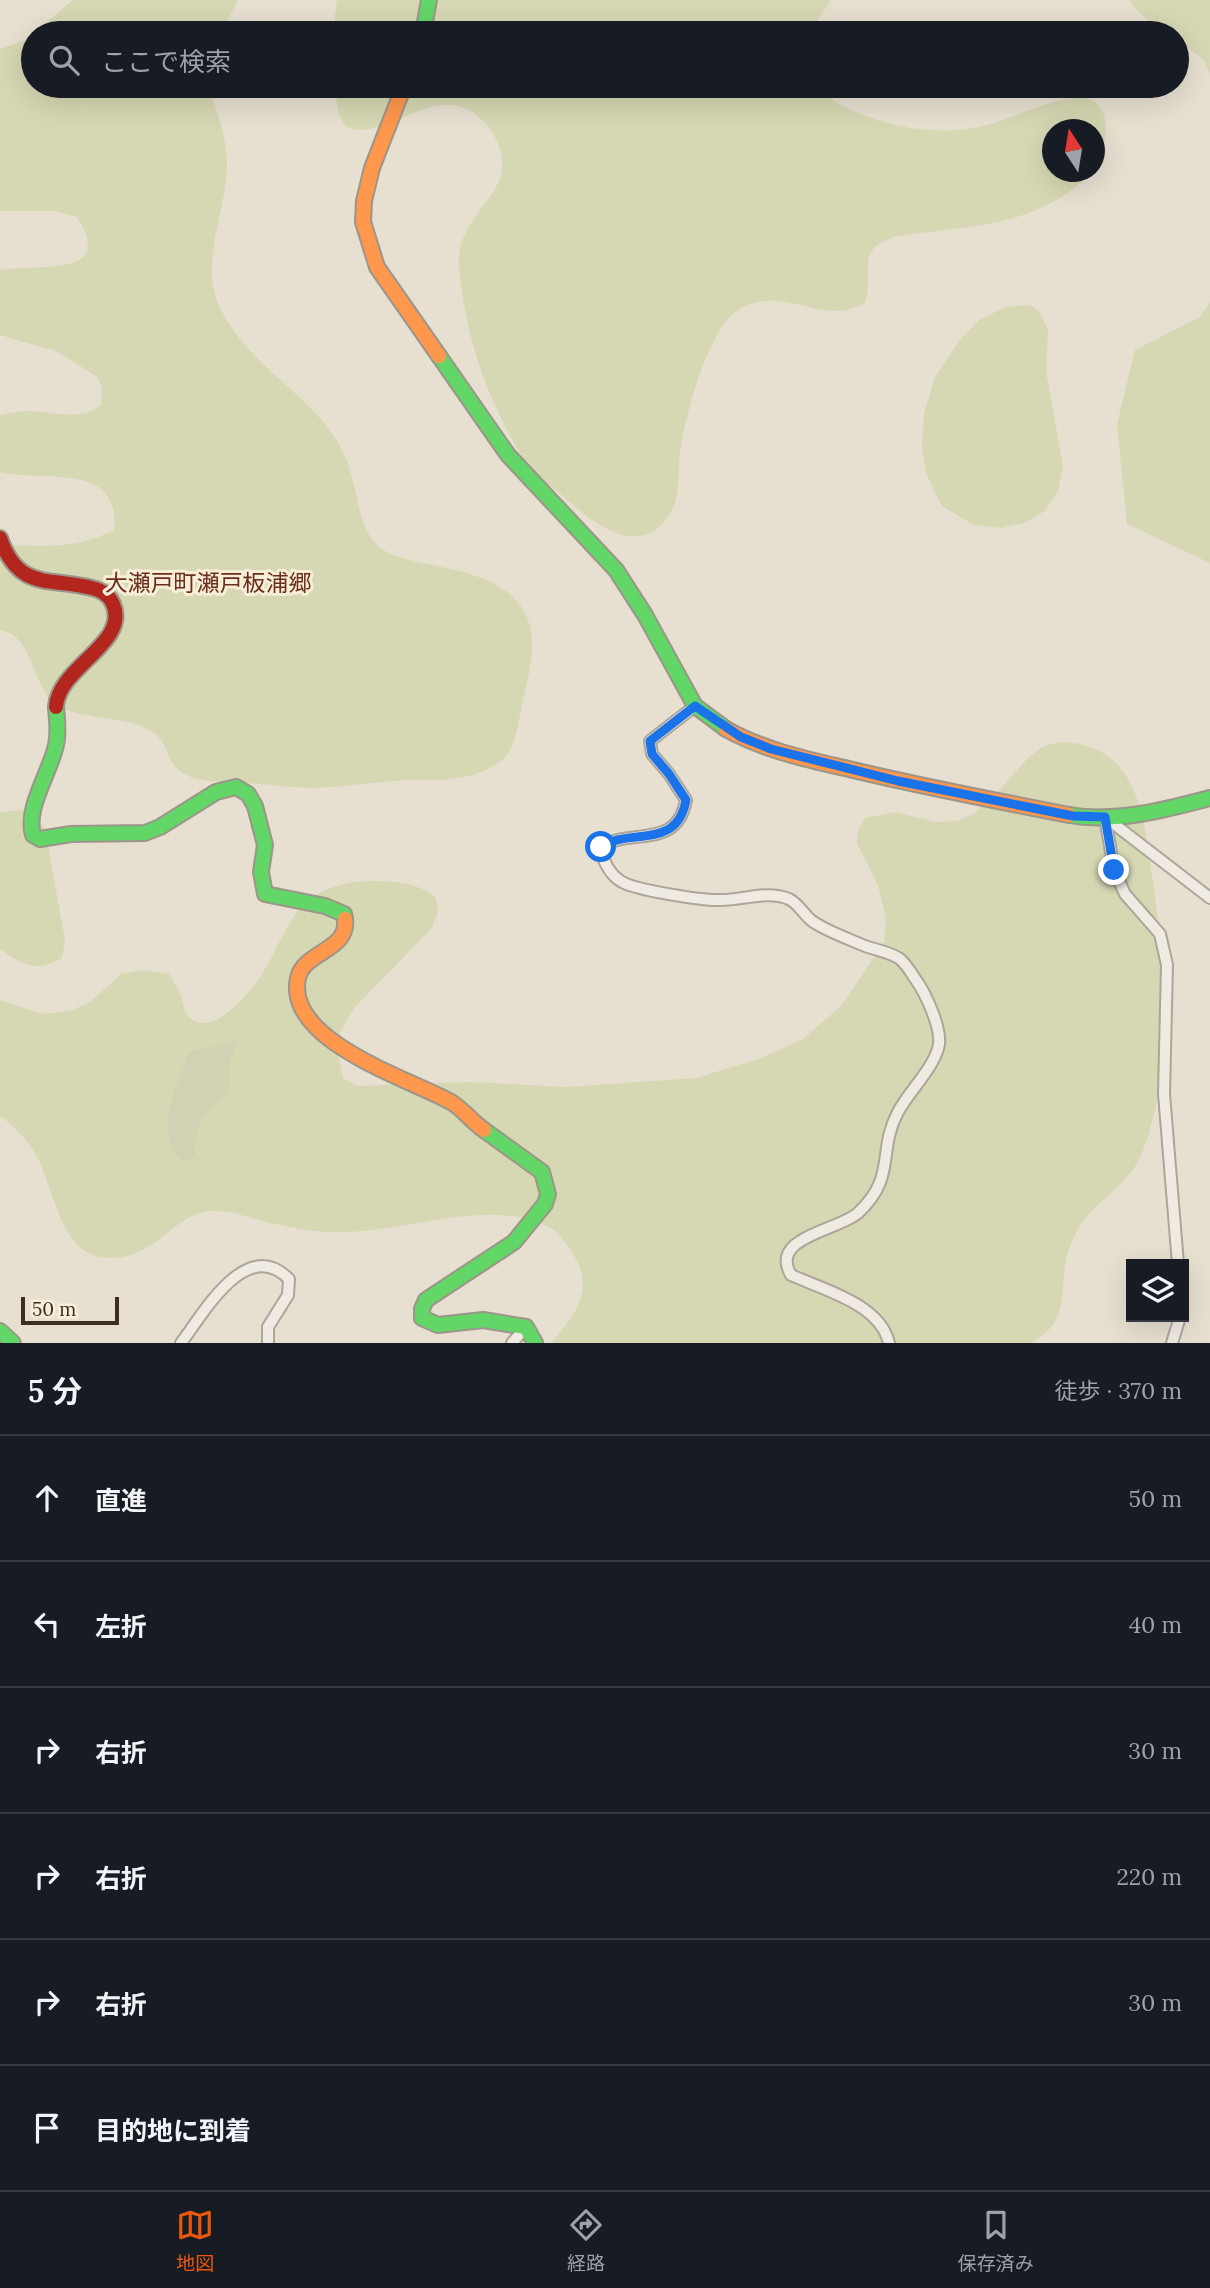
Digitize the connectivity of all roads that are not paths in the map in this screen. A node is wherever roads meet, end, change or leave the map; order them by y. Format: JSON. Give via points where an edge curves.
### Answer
{"nodes":[{"id":1,"x":429,"y":0,"type":"edge"},
{"id":2,"x":425,"y":21,"type":"edge"},
{"id":3,"x":399,"y":98,"type":"edge"},
{"id":4,"x":0,"y":538,"type":"edge"},
{"id":5,"x":695,"y":706,"type":"junction"},
{"id":6,"x":1210,"y":798,"type":"edge"},
{"id":7,"x":1105,"y":817,"type":"junction"},
{"id":8,"x":1210,"y":898,"type":"edge"},
{"id":9,"x":1178,"y":1259,"type":"edge"},
{"id":10,"x":1178,"y":1322,"type":"edge"},
{"id":11,"x":526,"y":1328,"type":"junction"},
{"id":12,"x":0,"y":1331,"type":"edge"},
{"id":13,"x":13,"y":1343,"type":"edge"},
{"id":14,"x":181,"y":1343,"type":"edge"},
{"id":15,"x":268,"y":1343,"type":"edge"},
{"id":16,"x":512,"y":1343,"type":"edge"},
{"id":17,"x":535,"y":1343,"type":"edge"},
{"id":18,"x":889,"y":1343,"type":"edge"},
{"id":19,"x":1172,"y":1343,"type":"edge"}],
"edges":[{"from":1,"to":2,"type":"main road"},
{"from":3,"to":5,"type":"main road","via":[[371,171],[363,214],[377,267],[508,454],[616,570]]},
{"from":4,"to":11,"type":"main road","via":[[8,558],[37,580],[93,588],[107,596],[115,610],[110,635],[79,666],[57,698],[58,736],[29,821],[33,835],[40,839],[145,833],[216,792],[236,787],[248,794],[265,845],[261,872],[265,894],[331,906],[344,914],[343,934],[304,964],[298,978],[296,998],[309,1019],[358,1059],[455,1104],[542,1172],[548,1194],[545,1204],[514,1242],[426,1300],[422,1318],[438,1325],[483,1320]]},
{"from":5,"to":7,"type":"main road","via":[[741,737],[771,749],[898,781],[1073,816]]},
{"from":5,"to":18,"type":"street","via":[[650,741],[652,754],[686,800],[684,814],[670,828],[647,838],[613,839],[601,847],[602,860],[621,882],[682,897],[720,900],[767,895],[791,900],[813,921],[900,960],[933,1012],[940,1043],[898,1112],[877,1192],[856,1214],[792,1246],[785,1258],[791,1275],[865,1308],[882,1325]]},
{"from":6,"to":7,"type":"main road","via":[[1158,812]]},
{"from":7,"to":8,"type":"street"},
{"from":7,"to":9,"type":"street","via":[[1114,870],[1125,894],[1160,934],[1167,965],[1164,1094]]},
{"from":10,"to":19,"type":"street"},
{"from":11,"to":16,"type":"street"},
{"from":11,"to":17,"type":"main road"},
{"from":12,"to":13,"type":"main road"},
{"from":14,"to":15,"type":"street","via":[[228,1281],[263,1266],[278,1268],[289,1279],[288,1295],[268,1328]]}]}
